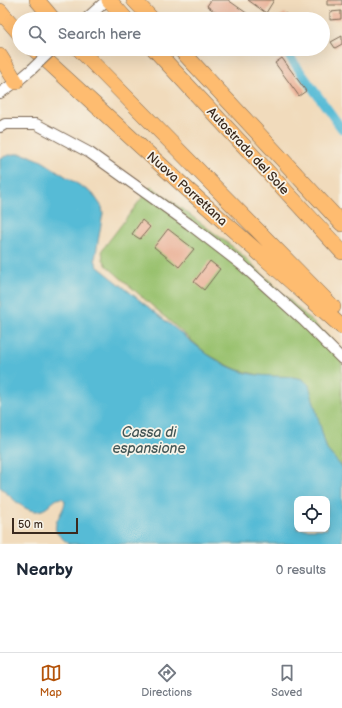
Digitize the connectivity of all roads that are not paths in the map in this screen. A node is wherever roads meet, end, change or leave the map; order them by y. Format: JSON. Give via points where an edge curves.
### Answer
{"nodes":[{"id":1,"x":37,"y":0,"type":"edge"},
{"id":2,"x":108,"y":0,"type":"edge"},
{"id":3,"x":134,"y":0,"type":"edge"},
{"id":4,"x":0,"y":11,"type":"edge"},
{"id":5,"x":47,"y":12,"type":"edge"},
{"id":6,"x":94,"y":12,"type":"edge"},
{"id":7,"x":119,"y":12,"type":"edge"},
{"id":8,"x":145,"y":12,"type":"edge"},
{"id":9,"x":12,"y":25,"type":"edge"},
{"id":10,"x":0,"y":56,"type":"edge"},
{"id":11,"x":42,"y":56,"type":"edge"},
{"id":12,"x":46,"y":56,"type":"edge"},
{"id":13,"x":86,"y":56,"type":"edge"},
{"id":14,"x":160,"y":56,"type":"edge"},
{"id":15,"x":186,"y":56,"type":"edge"},
{"id":16,"x":16,"y":82,"type":"junction"},
{"id":17,"x":0,"y":93,"type":"edge"},
{"id":18,"x":0,"y":127,"type":"edge"},
{"id":19,"x":342,"y":224,"type":"edge"},
{"id":20,"x":342,"y":252,"type":"edge"},
{"id":21,"x":342,"y":316,"type":"edge"},
{"id":22,"x":342,"y":327,"type":"edge"},
{"id":23,"x":342,"y":359,"type":"edge"}],
"edges":[{"from":1,"to":5,"type":"highway"},
{"from":2,"to":6,"type":"street"},
{"from":2,"to":7,"type":"highway"},
{"from":3,"to":8,"type":"highway"},
{"from":4,"to":9,"type":"highway"},
{"from":10,"to":16,"type":"highway"},
{"from":11,"to":22,"type":"highway","name":"Nuova Porrettana"},
{"from":12,"to":16,"type":"street","bridge":true},
{"from":13,"to":21,"type":"highway"},
{"from":14,"to":20,"type":"highway","name":"Autostrada del Sole"},
{"from":15,"to":19,"type":"highway","name":"Autostrada del Sole"},
{"from":16,"to":17,"type":"street"},
{"from":18,"to":23,"type":"street","via":[[5,124],[36,124],[90,153],[242,265]]}]}
